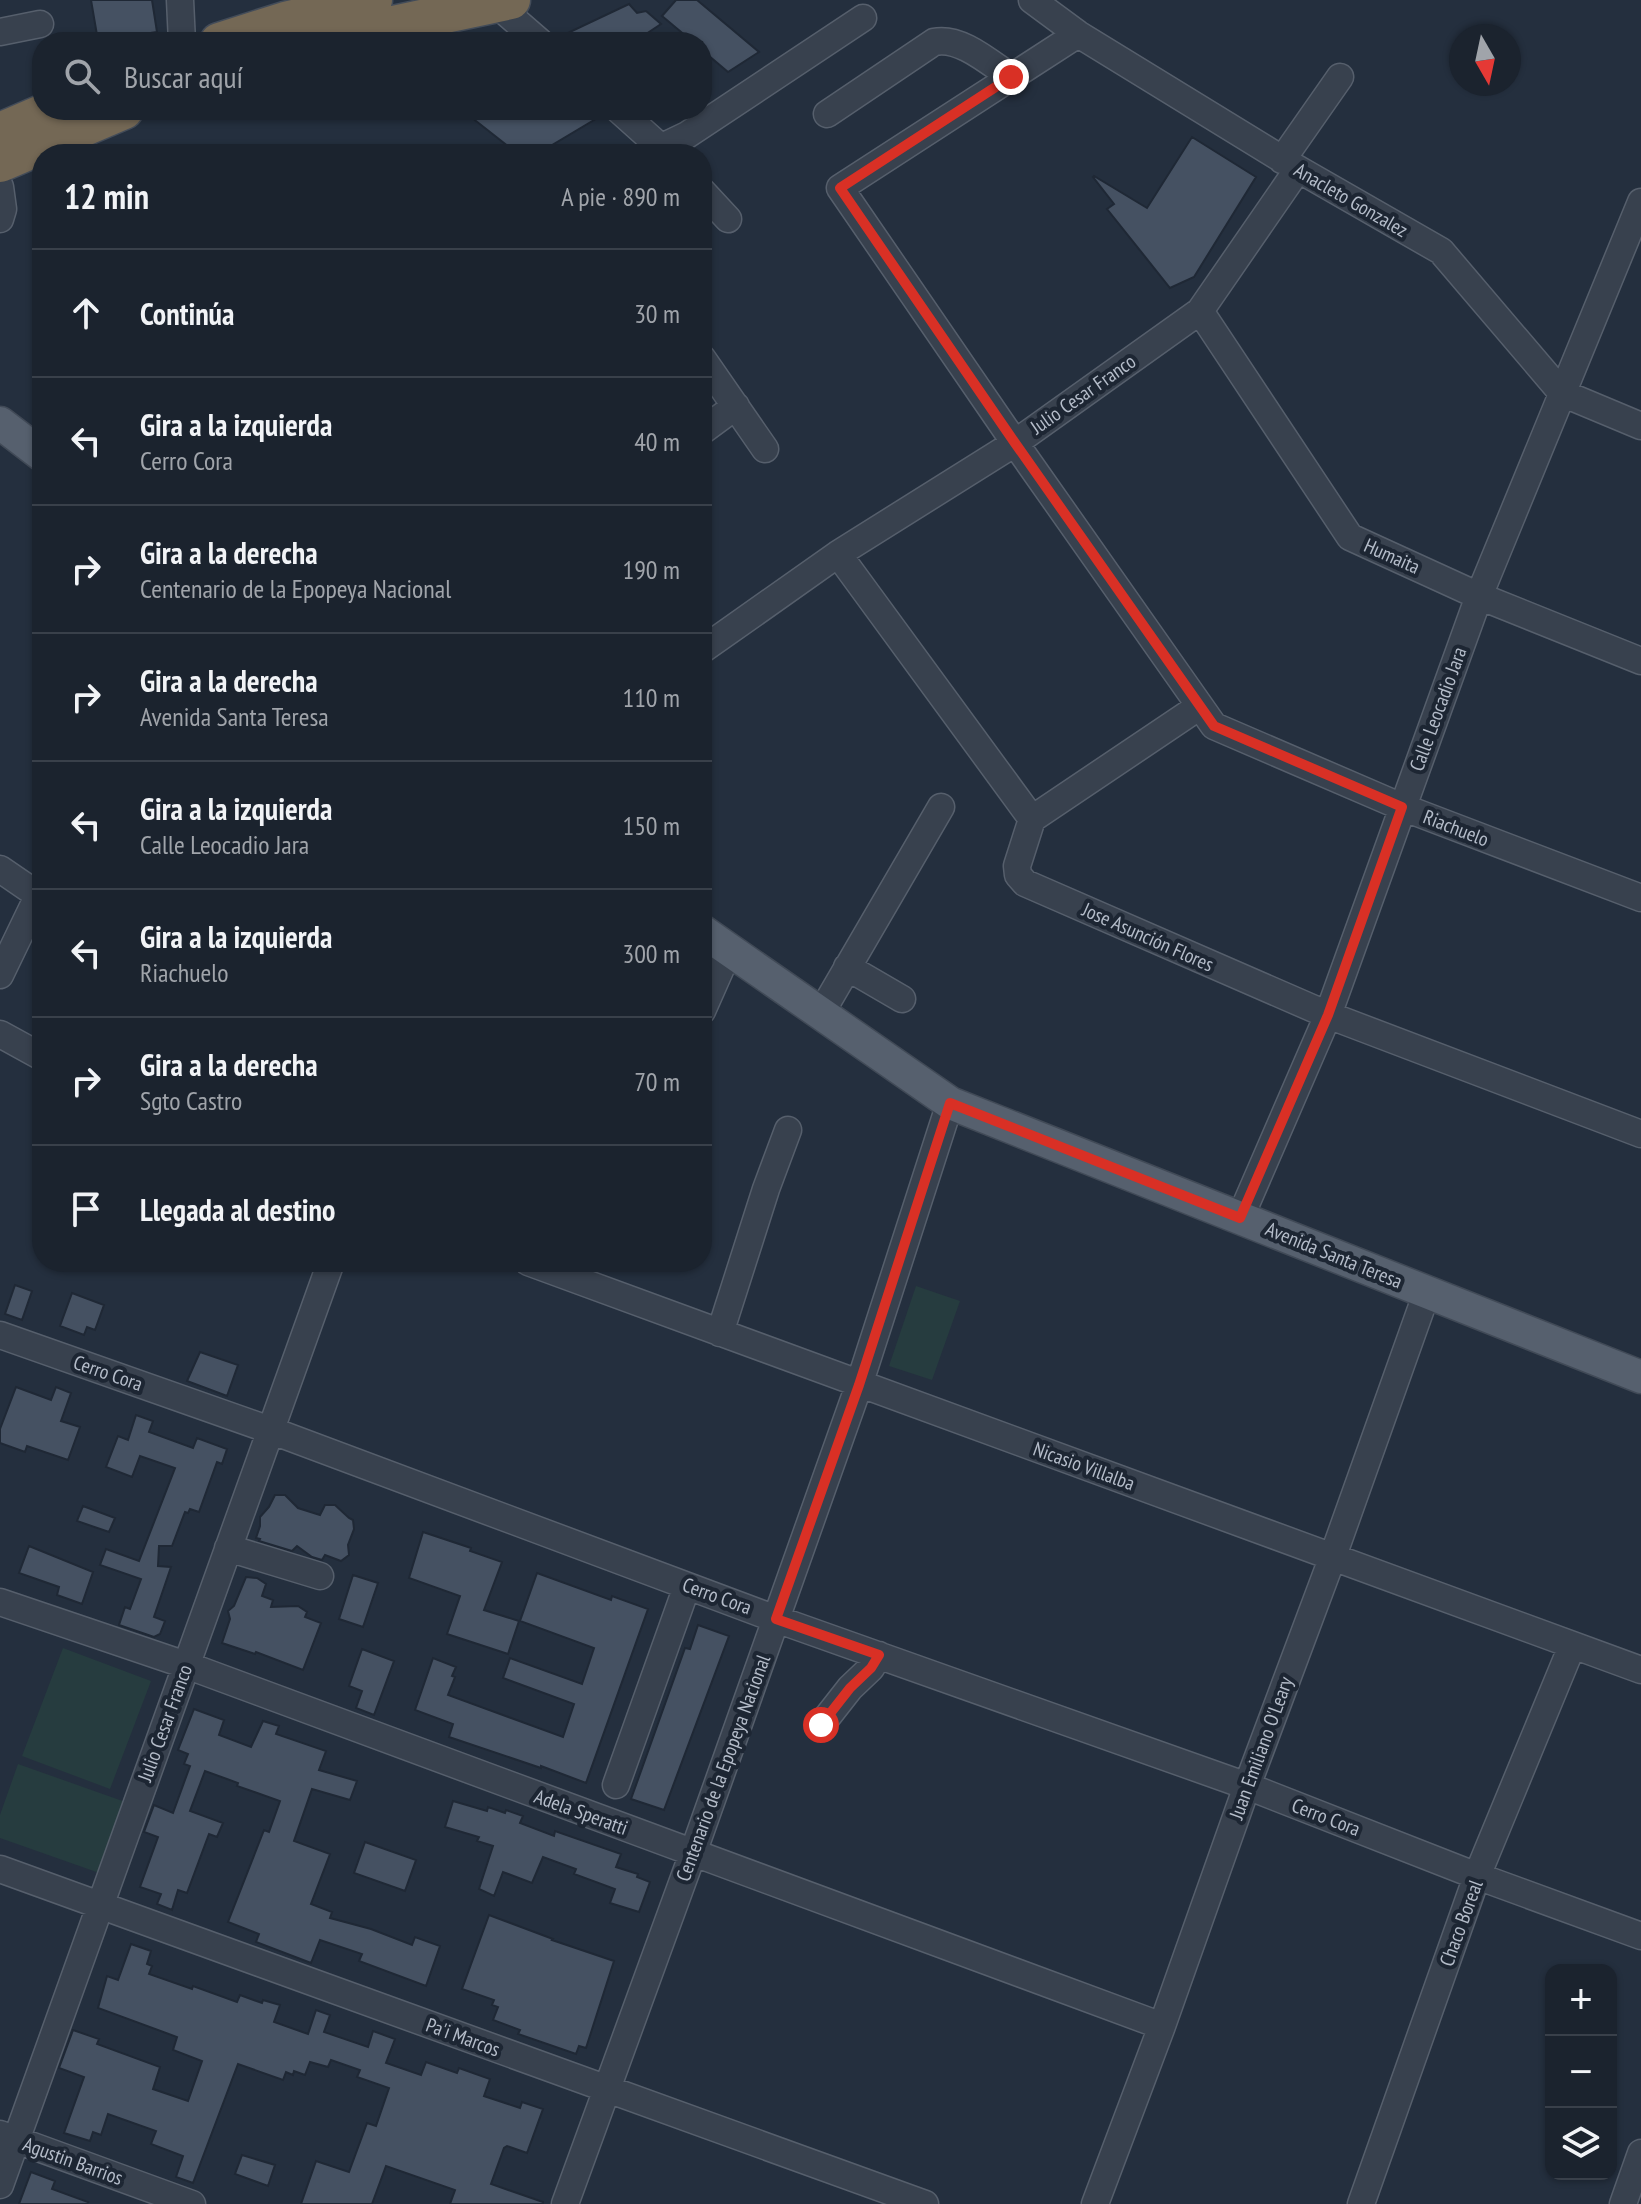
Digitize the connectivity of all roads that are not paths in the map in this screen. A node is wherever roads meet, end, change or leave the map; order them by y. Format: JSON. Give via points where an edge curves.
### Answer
{"nodes":[{"id":1,"x":180,"y":0,"type":"edge"},
{"id":2,"x":373,"y":0,"type":"edge"},
{"id":3,"x":1032,"y":0,"type":"edge"},
{"id":4,"x":484,"y":3,"type":"edge"},
{"id":5,"x":863,"y":18,"type":"dead end"},
{"id":6,"x":40,"y":24,"type":"dead end"},
{"id":7,"x":0,"y":32,"type":"edge"},
{"id":8,"x":182,"y":32,"type":"edge"},
{"id":9,"x":250,"y":32,"type":"edge"},
{"id":10,"x":357,"y":32,"type":"edge"},
{"id":11,"x":526,"y":32,"type":"edge"},
{"id":12,"x":1078,"y":34,"type":"junction"},
{"id":13,"x":1011,"y":77,"type":"junction"},
{"id":14,"x":1340,"y":77,"type":"dead end"},
{"id":15,"x":827,"y":114,"type":"dead end"},
{"id":16,"x":712,"y":118,"type":"edge"},
{"id":17,"x":72,"y":120,"type":"edge"},
{"id":18,"x":630,"y":120,"type":"edge"},
{"id":19,"x":710,"y":120,"type":"edge"},
{"id":20,"x":30,"y":128,"type":"edge"},
{"id":21,"x":658,"y":144,"type":"edge"},
{"id":22,"x":674,"y":144,"type":"edge"},
{"id":23,"x":0,"y":163,"type":"edge"},
{"id":24,"x":1290,"y":165,"type":"junction"},
{"id":25,"x":0,"y":187,"type":"edge"},
{"id":26,"x":712,"y":202,"type":"edge"},
{"id":27,"x":1641,"y":202,"type":"edge"},
{"id":28,"x":0,"y":219,"type":"edge"},
{"id":29,"x":728,"y":219,"type":"dead end"},
{"id":30,"x":1633,"y":243,"type":"edge"},
{"id":31,"x":1200,"y":311,"type":"junction"},
{"id":32,"x":712,"y":372,"type":"edge"},
{"id":33,"x":1562,"y":393,"type":"junction"},
{"id":34,"x":736,"y":406,"type":"junction"},
{"id":35,"x":0,"y":423,"type":"edge"},
{"id":36,"x":712,"y":424,"type":"edge"},
{"id":37,"x":1641,"y":426,"type":"edge"},
{"id":38,"x":1015,"y":443,"type":"junction"},
{"id":39,"x":32,"y":447,"type":"edge"},
{"id":40,"x":765,"y":449,"type":"dead end"},
{"id":41,"x":838,"y":554,"type":"junction"},
{"id":42,"x":1479,"y":596,"type":"junction"},
{"id":43,"x":712,"y":643,"type":"edge"},
{"id":44,"x":1641,"y":661,"type":"edge"},
{"id":45,"x":1200,"y":706,"type":"junction"},
{"id":46,"x":941,"y":807,"type":"dead end"},
{"id":47,"x":1402,"y":807,"type":"junction"},
{"id":48,"x":1032,"y":819,"type":"junction"},
{"id":49,"x":0,"y":869,"type":"edge"},
{"id":50,"x":32,"y":887,"type":"edge"},
{"id":51,"x":1641,"y":898,"type":"edge"},
{"id":52,"x":32,"y":909,"type":"edge"},
{"id":53,"x":712,"y":938,"type":"edge"},
{"id":54,"x":729,"y":950,"type":"junction"},
{"id":55,"x":847,"y":967,"type":"junction"},
{"id":56,"x":0,"y":975,"type":"edge"},
{"id":57,"x":712,"y":988,"type":"edge"},
{"id":58,"x":902,"y":999,"type":"dead end"},
{"id":59,"x":821,"y":1013,"type":"junction"},
{"id":60,"x":1328,"y":1015,"type":"junction"},
{"id":61,"x":0,"y":1034,"type":"edge"},
{"id":62,"x":32,"y":1052,"type":"edge"},
{"id":63,"x":950,"y":1103,"type":"junction"},
{"id":64,"x":788,"y":1130,"type":"dead end"},
{"id":65,"x":1641,"y":1134,"type":"edge"},
{"id":66,"x":1240,"y":1218,"type":"junction"},
{"id":67,"x":327,"y":1272,"type":"edge"},
{"id":68,"x":555,"y":1272,"type":"edge"},
{"id":69,"x":1427,"y":1292,"type":"junction"},
{"id":70,"x":720,"y":1333,"type":"junction"},
{"id":71,"x":0,"y":1335,"type":"edge"},
{"id":72,"x":1641,"y":1377,"type":"edge"},
{"id":73,"x":859,"y":1385,"type":"junction"},
{"id":74,"x":270,"y":1430,"type":"junction"},
{"id":75,"x":228,"y":1548,"type":"junction"},
{"id":76,"x":1333,"y":1556,"type":"junction"},
{"id":77,"x":320,"y":1576,"type":"dead end"},
{"id":78,"x":687,"y":1586,"type":"junction"},
{"id":79,"x":0,"y":1602,"type":"edge"},
{"id":80,"x":776,"y":1619,"type":"junction"},
{"id":81,"x":1572,"y":1646,"type":"junction"},
{"id":82,"x":879,"y":1655,"type":"junction"},
{"id":83,"x":186,"y":1665,"type":"junction"},
{"id":84,"x":1641,"y":1670,"type":"edge"},
{"id":85,"x":821,"y":1725,"type":"dead end"},
{"id":86,"x":616,"y":1785,"type":"dead end"},
{"id":87,"x":1247,"y":1786,"type":"junction"},
{"id":88,"x":693,"y":1853,"type":"junction"},
{"id":89,"x":0,"y":1869,"type":"edge"},
{"id":90,"x":1477,"y":1876,"type":"junction"},
{"id":91,"x":100,"y":1904,"type":"junction"},
{"id":92,"x":1641,"y":1936,"type":"edge"},
{"id":93,"x":1162,"y":2026,"type":"junction"},
{"id":94,"x":606,"y":2089,"type":"junction"},
{"id":95,"x":8,"y":2137,"type":"edge"},
{"id":96,"x":1641,"y":2153,"type":"edge"},
{"id":97,"x":0,"y":2185,"type":"edge"},
{"id":98,"x":192,"y":2204,"type":"edge"},
{"id":99,"x":565,"y":2204,"type":"edge"},
{"id":100,"x":925,"y":2204,"type":"edge"},
{"id":101,"x":1095,"y":2204,"type":"edge"},
{"id":102,"x":1361,"y":2204,"type":"edge"},
{"id":103,"x":1623,"y":2204,"type":"edge"}],
"edges":[{"from":1,"to":8,"type":"street"},
{"from":2,"to":9,"type":"highway"},
{"from":3,"to":12,"type":"street","name":"Anacleto Gonzalez"},
{"from":4,"to":10,"type":"highway"},
{"from":4,"to":11,"type":"street"},
{"from":5,"to":16,"type":"street"},
{"from":6,"to":7,"type":"street"},
{"from":12,"to":13,"type":"street"},
{"from":12,"to":24,"type":"street","name":"Anacleto Gonzalez"},
{"from":13,"to":15,"type":"street","via":[[944,39]]},
{"from":13,"to":38,"type":"street","name":"Riachuelo","via":[[840,188]]},
{"from":14,"to":24,"type":"street","name":"Julio Cesar Franco"},
{"from":17,"to":20,"type":"highway"},
{"from":18,"to":21,"type":"street"},
{"from":19,"to":22,"type":"street"},
{"from":20,"to":23,"type":"highway"},
{"from":24,"to":31,"type":"street","name":"Julio Cesar Franco"},
{"from":24,"to":33,"type":"street","name":"Anacleto Gonzalez","via":[[1441,251]]},
{"from":25,"to":28,"type":"street"},
{"from":26,"to":29,"type":"street"},
{"from":27,"to":30,"type":"street","name":"Calle Leocadio Jara"},
{"from":30,"to":33,"type":"street","name":"Calle Leocadio Jara"},
{"from":31,"to":38,"type":"street","name":"Julio Cesar Franco"},
{"from":31,"to":42,"type":"street","name":"Humaita","via":[[1350,537]]},
{"from":32,"to":34,"type":"street"},
{"from":33,"to":37,"type":"street","name":"Anacleto Gonzalez"},
{"from":33,"to":42,"type":"street","name":"Calle Leocadio Jara"},
{"from":34,"to":36,"type":"street"},
{"from":34,"to":40,"type":"street"},
{"from":35,"to":39,"type":"main road"},
{"from":38,"to":41,"type":"street","name":"Julio Cesar Franco"},
{"from":38,"to":45,"type":"street","name":"Riachuelo"},
{"from":41,"to":43,"type":"street","name":"Julio Cesar Franco"},
{"from":41,"to":48,"type":"street"},
{"from":42,"to":44,"type":"street","name":"Humaita"},
{"from":42,"to":47,"type":"street","name":"Calle Leocadio Jara"},
{"from":45,"to":47,"type":"street","name":"Riachuelo","via":[[1214,726]]},
{"from":45,"to":48,"type":"street"},
{"from":46,"to":55,"type":"street"},
{"from":47,"to":51,"type":"street","name":"Riachuelo"},
{"from":47,"to":60,"type":"street","name":"Calle Leocadio Jara"},
{"from":48,"to":60,"type":"street","name":"Jose Asunción Flores","via":[[1017,866],[1025,883]]},
{"from":49,"to":50,"type":"street"},
{"from":52,"to":56,"type":"street"},
{"from":53,"to":54,"type":"main road","name":"Avenida Santa Teresa"},
{"from":54,"to":57,"type":"street"},
{"from":54,"to":59,"type":"main road","name":"Avenida Santa Teresa"},
{"from":55,"to":58,"type":"street"},
{"from":55,"to":59,"type":"street"},
{"from":59,"to":63,"type":"main road","name":"Avenida Santa Teresa"},
{"from":60,"to":65,"type":"street","name":"Jose Asunción Flores"},
{"from":60,"to":66,"type":"street","name":"Calle Leocadio Jara"},
{"from":61,"to":62,"type":"street"},
{"from":63,"to":66,"type":"main road","name":"Avenida Santa Teresa"},
{"from":63,"to":73,"type":"street","name":"Centenario de la Epopeya Nacional"},
{"from":64,"to":70,"type":"street"},
{"from":66,"to":69,"type":"main road","name":"Avenida Santa Teresa"},
{"from":67,"to":74,"type":"street","name":"Julio Cesar Franco"},
{"from":68,"to":70,"type":"street","name":"Nicasio Villalba"},
{"from":69,"to":72,"type":"main road","name":"Avenida Santa Teresa"},
{"from":69,"to":76,"type":"street","name":"Juan Emiliano O'Leary"},
{"from":70,"to":73,"type":"street","name":"Nicasio Villalba"},
{"from":71,"to":74,"type":"street","name":"Cerro Cora"},
{"from":73,"to":76,"type":"street","name":"Nicasio Villalba"},
{"from":73,"to":80,"type":"street","name":"Centenario de la Epopeya Nacional"},
{"from":74,"to":75,"type":"street","name":"Julio Cesar Franco"},
{"from":74,"to":78,"type":"street","name":"Cerro Cora"},
{"from":75,"to":77,"type":"street"},
{"from":75,"to":83,"type":"street","name":"Julio Cesar Franco"},
{"from":76,"to":81,"type":"street","name":"Nicasio Villalba"},
{"from":76,"to":87,"type":"street","name":"Juan Emiliano O'Leary"},
{"from":78,"to":80,"type":"street","name":"Cerro Cora"},
{"from":78,"to":86,"type":"street"},
{"from":79,"to":83,"type":"street","name":"Adela Speratti"},
{"from":80,"to":82,"type":"street","name":"Cerro Cora"},
{"from":80,"to":88,"type":"street","name":"Centenario de la Epopeya Nacional"},
{"from":81,"to":84,"type":"street","name":"Nicasio Villalba"},
{"from":81,"to":90,"type":"street","name":"Chaco Boreal"},
{"from":82,"to":85,"type":"street"},
{"from":82,"to":87,"type":"street","name":"Cerro Cora"},
{"from":83,"to":88,"type":"street","name":"Adela Speratti"},
{"from":83,"to":91,"type":"street","name":"Julio Cesar Franco"},
{"from":87,"to":90,"type":"street","name":"Cerro Cora"},
{"from":87,"to":93,"type":"street","name":"Juan Emiliano O'Leary"},
{"from":88,"to":93,"type":"street","name":"Adela Speratti"},
{"from":88,"to":94,"type":"street","name":"Centenario de la Epopeya Nacional"},
{"from":89,"to":91,"type":"street","name":"Pa'i Marcos"},
{"from":90,"to":92,"type":"street","name":"Cerro Cora"},
{"from":90,"to":102,"type":"street","name":"Chaco Boreal"},
{"from":91,"to":94,"type":"street","name":"Pa'i Marcos"},
{"from":91,"to":95,"type":"street","name":"Julio Cesar Franco"},
{"from":93,"to":101,"type":"street","name":"Juan Emiliano O'Leary"},
{"from":94,"to":99,"type":"street","name":"Centenario de la Epopeya Nacional"},
{"from":94,"to":100,"type":"street","name":"Pa'i Marcos"},
{"from":95,"to":97,"type":"street","name":"Julio Cesar Franco"},
{"from":95,"to":98,"type":"street","name":"Agustin Barrios"},
{"from":96,"to":103,"type":"street"}]}
